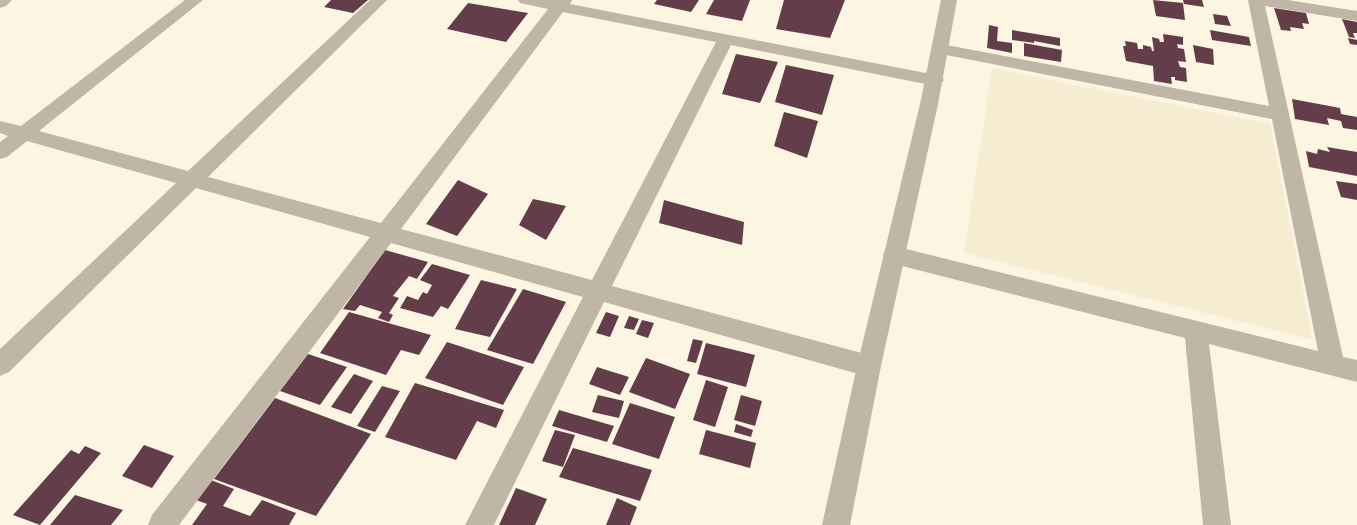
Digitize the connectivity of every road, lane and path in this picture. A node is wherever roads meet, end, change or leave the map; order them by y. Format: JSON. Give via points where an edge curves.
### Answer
{"nodes":[{"id":1,"x":195,"y":0,"type":"edge"},
{"id":2,"x":379,"y":0,"type":"edge"},
{"id":3,"x":526,"y":0,"type":"edge"},
{"id":4,"x":949,"y":0,"type":"edge"},
{"id":5,"x":1257,"y":0,"type":"edge"},
{"id":6,"x":562,"y":3,"type":"edge"},
{"id":7,"x":1357,"y":16,"type":"edge"},
{"id":8,"x":726,"y":39,"type":"junction"},
{"id":9,"x":941,"y":49,"type":"junction"},
{"id":10,"x":935,"y":80,"type":"junction"},
{"id":11,"x":1279,"y":114,"type":"junction"},
{"id":12,"x":0,"y":127,"type":"edge"},
{"id":13,"x":25,"y":134,"type":"junction"},
{"id":14,"x":0,"y":152,"type":"edge"},
{"id":15,"x":193,"y":179,"type":"junction"},
{"id":16,"x":386,"y":232,"type":"junction"},
{"id":17,"x":894,"y":255,"type":"junction"},
{"id":18,"x":598,"y":290,"type":"junction"},
{"id":19,"x":1196,"y":331,"type":"junction"},
{"id":20,"x":0,"y":365,"type":"edge"},
{"id":21,"x":1333,"y":365,"type":"junction"},
{"id":22,"x":869,"y":366,"type":"junction"},
{"id":23,"x":1357,"y":371,"type":"edge"},
{"id":24,"x":162,"y":525,"type":"edge"},
{"id":25,"x":478,"y":525,"type":"edge"},
{"id":26,"x":836,"y":525,"type":"edge"},
{"id":27,"x":1217,"y":525,"type":"edge"}],
"edges":[{"from":1,"to":13,"type":"street"},
{"from":2,"to":15,"type":"street"},
{"from":3,"to":6,"type":"street"},
{"from":4,"to":9,"type":"street"},
{"from":5,"to":7,"type":"street"},
{"from":5,"to":11,"type":"street"},
{"from":6,"to":8,"type":"street"},
{"from":6,"to":16,"type":"street"},
{"from":8,"to":10,"type":"street"},
{"from":8,"to":18,"type":"street"},
{"from":9,"to":10,"type":"street"},
{"from":9,"to":11,"type":"street"},
{"from":10,"to":17,"type":"street"},
{"from":11,"to":21,"type":"street"},
{"from":12,"to":13,"type":"street"},
{"from":13,"to":14,"type":"street"},
{"from":13,"to":15,"type":"street"},
{"from":15,"to":16,"type":"street"},
{"from":15,"to":20,"type":"street"},
{"from":16,"to":18,"type":"street"},
{"from":16,"to":24,"type":"street"},
{"from":17,"to":19,"type":"street"},
{"from":17,"to":22,"type":"street"},
{"from":18,"to":22,"type":"street"},
{"from":18,"to":25,"type":"street"},
{"from":19,"to":21,"type":"street"},
{"from":19,"to":27,"type":"street"},
{"from":21,"to":23,"type":"street"},
{"from":22,"to":26,"type":"street"}]}
